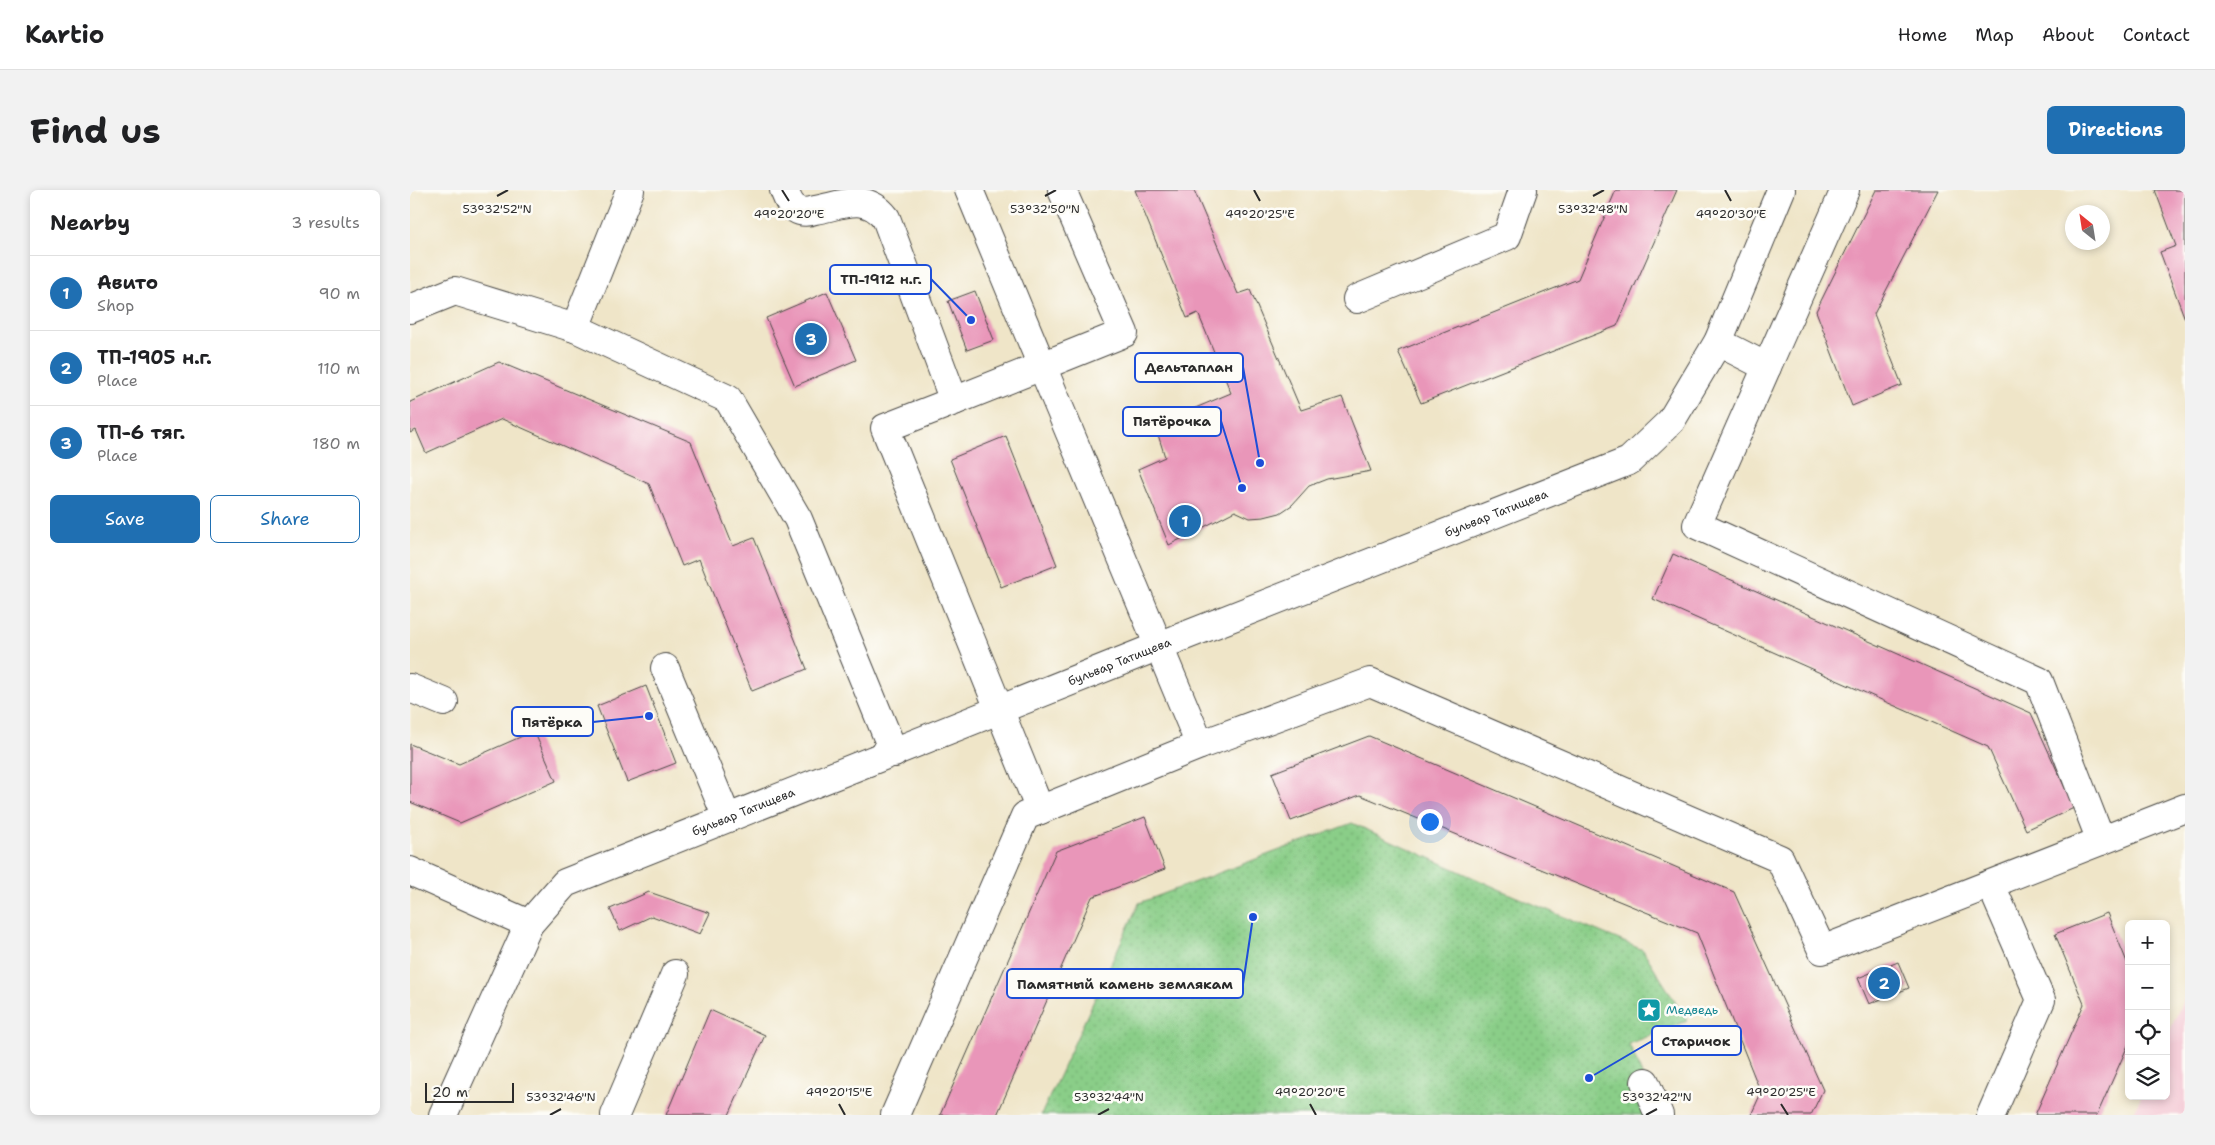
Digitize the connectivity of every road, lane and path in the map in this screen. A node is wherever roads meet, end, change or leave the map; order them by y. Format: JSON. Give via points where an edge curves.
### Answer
{"nodes":[{"id":1,"x":630,"y":190,"type":"edge"},
{"id":2,"x":784,"y":190,"type":"edge"},
{"id":3,"x":969,"y":190,"type":"edge"},
{"id":4,"x":1062,"y":190,"type":"edge"},
{"id":5,"x":1522,"y":190,"type":"edge"},
{"id":6,"x":1780,"y":190,"type":"edge"},
{"id":7,"x":1844,"y":190,"type":"edge"},
{"id":8,"x":1357,"y":299,"type":"dead end"},
{"id":9,"x":410,"y":310,"type":"edge"},
{"id":10,"x":575,"y":328,"type":"junction"},
{"id":11,"x":1718,"y":342,"type":"junction"},
{"id":12,"x":1042,"y":366,"type":"junction"},
{"id":13,"x":1767,"y":367,"type":"junction"},
{"id":14,"x":954,"y":401,"type":"junction"},
{"id":15,"x":1158,"y":646,"type":"junction"},
{"id":16,"x":665,"y":668,"type":"dead end"},
{"id":17,"x":410,"y":688,"type":"edge"},
{"id":18,"x":444,"y":702,"type":"dead end"},
{"id":19,"x":1000,"y":710,"type":"junction"},
{"id":20,"x":1200,"y":745,"type":"junction"},
{"id":21,"x":894,"y":753,"type":"junction"},
{"id":22,"x":2185,"y":808,"type":"edge"},
{"id":23,"x":1040,"y":810,"type":"junction"},
{"id":24,"x":727,"y":818,"type":"junction"},
{"id":25,"x":2101,"y":841,"type":"junction"},
{"id":26,"x":410,"y":872,"type":"edge"},
{"id":27,"x":1991,"y":885,"type":"junction"},
{"id":28,"x":530,"y":924,"type":"junction"},
{"id":29,"x":675,"y":974,"type":"dead end"},
{"id":30,"x":1645,"y":1082,"type":"dead end"},
{"id":31,"x":443,"y":1115,"type":"edge"},
{"id":32,"x":615,"y":1115,"type":"edge"},
{"id":33,"x":895,"y":1115,"type":"edge"},
{"id":34,"x":1659,"y":1115,"type":"edge"},
{"id":35,"x":1991,"y":1115,"type":"edge"}],
"edges":[{"from":1,"to":10,"type":"street"},
{"from":2,"to":14,"type":"street","via":[[797,210],[807,212],[859,202],[879,209],[886,218]]},
{"from":3,"to":12,"type":"street"},
{"from":4,"to":12,"type":"street","via":[[1124,333]]},
{"from":5,"to":8,"type":"street","via":[[1507,236]]},
{"from":6,"to":11,"type":"street","name":"бульвар Татищева"},
{"from":7,"to":13,"type":"street"},
{"from":9,"to":10,"type":"street","via":[[456,291]]},
{"from":10,"to":21,"type":"street","via":[[728,399],[798,519]]},
{"from":11,"to":13,"type":"street"},
{"from":11,"to":15,"type":"street","name":"бульвар Татищева","via":[[1671,421],[1629,462]]},
{"from":12,"to":14,"type":"street"},
{"from":12,"to":15,"type":"street"},
{"from":13,"to":25,"type":"street","via":[[1697,525],[2039,681]]},
{"from":14,"to":19,"type":"street","via":[[885,428]]},
{"from":15,"to":19,"type":"street","name":"бульвар Татищева"},
{"from":15,"to":20,"type":"street"},
{"from":16,"to":24,"type":"street"},
{"from":17,"to":18,"type":"street"},
{"from":19,"to":21,"type":"street","name":"бульвар Татищева"},
{"from":19,"to":23,"type":"street"},
{"from":20,"to":23,"type":"street"},
{"from":20,"to":27,"type":"street","via":[[1370,682],[1780,858],[1822,950]]},
{"from":21,"to":24,"type":"street","name":"бульвар Татищева"},
{"from":22,"to":25,"type":"street"},
{"from":23,"to":33,"type":"street","via":[[1025,816]]},
{"from":24,"to":28,"type":"street","name":"бульвар Татищева","via":[[565,883]]},
{"from":25,"to":27,"type":"street"},
{"from":26,"to":28,"type":"street"},
{"from":27,"to":35,"type":"street","via":[[2041,1000]]},
{"from":28,"to":31,"type":"street","name":"бульвар Татищева"},
{"from":29,"to":32,"type":"street"},
{"from":30,"to":34,"type":"street"}]}
